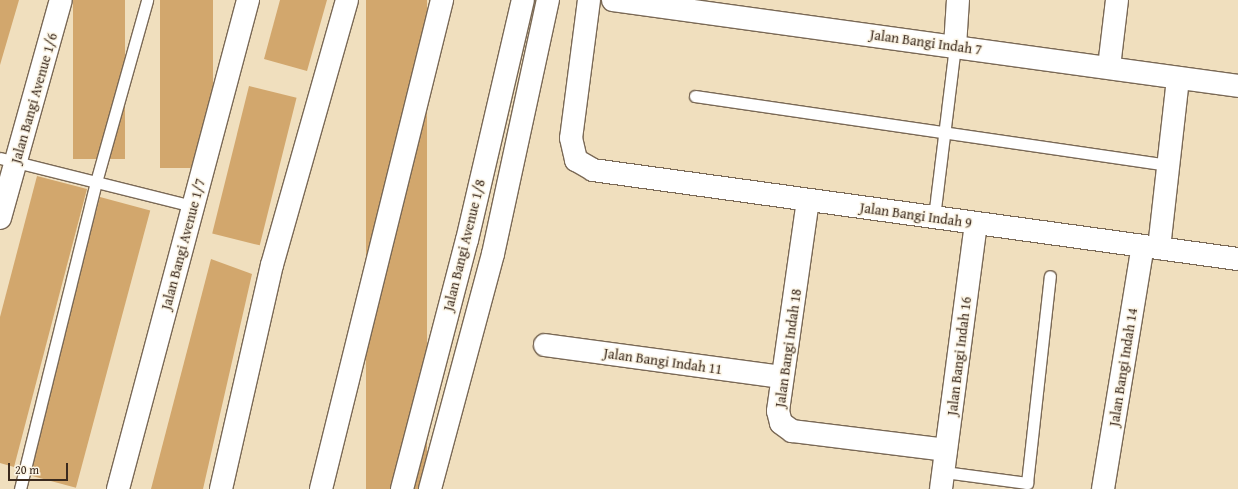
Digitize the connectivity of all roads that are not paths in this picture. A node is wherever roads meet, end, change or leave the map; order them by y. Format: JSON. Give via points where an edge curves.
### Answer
{"nodes":[{"id":1,"x":61,"y":0,"type":"edge"},
{"id":2,"x":147,"y":0,"type":"edge"},
{"id":3,"x":248,"y":0,"type":"edge"},
{"id":4,"x":347,"y":0,"type":"edge"},
{"id":5,"x":442,"y":0,"type":"edge"},
{"id":6,"x":523,"y":0,"type":"edge"},
{"id":7,"x":548,"y":0,"type":"edge"},
{"id":8,"x":589,"y":0,"type":"edge"},
{"id":9,"x":614,"y":0,"type":"edge"},
{"id":10,"x":958,"y":0,"type":"edge"},
{"id":11,"x":1117,"y":0,"type":"edge"},
{"id":12,"x":955,"y":46,"type":"junction"},
{"id":13,"x":1109,"y":67,"type":"junction"},
{"id":14,"x":1178,"y":78,"type":"junction"},
{"id":15,"x":1238,"y":86,"type":"edge"},
{"id":16,"x":695,"y":96,"type":"dead end"},
{"id":17,"x":944,"y":132,"type":"junction"},
{"id":18,"x":8,"y":160,"type":"edge"},
{"id":19,"x":1168,"y":165,"type":"junction"},
{"id":20,"x":96,"y":182,"type":"junction"},
{"id":21,"x":808,"y":200,"type":"junction"},
{"id":22,"x":193,"y":206,"type":"junction"},
{"id":23,"x":934,"y":217,"type":"junction"},
{"id":24,"x":0,"y":218,"type":"edge"},
{"id":25,"x":976,"y":223,"type":"junction"},
{"id":26,"x":1151,"y":247,"type":"junction"},
{"id":27,"x":1238,"y":259,"type":"edge"},
{"id":28,"x":1050,"y":276,"type":"dead end"},
{"id":29,"x":545,"y":345,"type":"dead end"},
{"id":30,"x":782,"y":377,"type":"junction"},
{"id":31,"x":946,"y":450,"type":"junction"},
{"id":32,"x":943,"y":480,"type":"edge"},
{"id":33,"x":20,"y":489,"type":"edge"},
{"id":34,"x":118,"y":489,"type":"edge"},
{"id":35,"x":221,"y":489,"type":"edge"},
{"id":36,"x":321,"y":489,"type":"edge"},
{"id":37,"x":402,"y":489,"type":"edge"},
{"id":38,"x":430,"y":489,"type":"edge"},
{"id":39,"x":1103,"y":489,"type":"edge"}],
"edges":[{"from":1,"to":18,"type":"street","name":"Jalan Bangi Avenue 1/6"},
{"from":2,"to":20,"type":"lane"},
{"from":3,"to":22,"type":"street","name":"Jalan Bangi Avenue 1/7"},
{"from":4,"to":35,"type":"street","via":[[272,265]]},
{"from":5,"to":36,"type":"street"},
{"from":6,"to":37,"type":"street","name":"Jalan Bangi Avenue 1/8","via":[[467,240]]},
{"from":7,"to":38,"type":"street","name":"Jalan Bangi Avenue 1/8","via":[[493,254]]},
{"from":8,"to":21,"type":"street","name":"Jalan Bangi Indah 9","via":[[571,138],[576,160],[593,170]]},
{"from":9,"to":12,"type":"street","name":"Jalan Bangi Indah 7"},
{"from":10,"to":12,"type":"street"},
{"from":11,"to":13,"type":"street"},
{"from":12,"to":13,"type":"street","name":"Jalan Bangi Indah 7"},
{"from":12,"to":17,"type":"lane"},
{"from":13,"to":14,"type":"street","name":"Jalan Bangi Indah 7"},
{"from":14,"to":15,"type":"street","name":"Jalan Bangi Indah 7"},
{"from":14,"to":19,"type":"street","name":"Jalan Bangi Indah 14"},
{"from":16,"to":17,"type":"lane"},
{"from":17,"to":19,"type":"lane"},
{"from":17,"to":23,"type":"lane"},
{"from":18,"to":20,"type":"lane"},
{"from":18,"to":24,"type":"street","name":"Jalan Bangi Avenue 1/6"},
{"from":19,"to":26,"type":"street","name":"Jalan Bangi Indah 14"},
{"from":20,"to":22,"type":"lane"},
{"from":20,"to":33,"type":"lane"},
{"from":21,"to":23,"type":"street","name":"Jalan Bangi Indah 9"},
{"from":21,"to":30,"type":"street","name":"Jalan Bangi Indah 18"},
{"from":22,"to":34,"type":"street","name":"Jalan Bangi Avenue 1/7"},
{"from":23,"to":25,"type":"street","name":"Jalan Bangi Indah 9"},
{"from":25,"to":26,"type":"street","name":"Jalan Bangi Indah 9"},
{"from":25,"to":31,"type":"street","name":"Jalan Bangi Indah 16"},
{"from":26,"to":27,"type":"street","name":"Jalan Bangi Indah 9"},
{"from":26,"to":39,"type":"street","name":"Jalan Bangi Indah 14"},
{"from":28,"to":32,"type":"lane","via":[[1027,483]]},
{"from":29,"to":30,"type":"street","name":"Jalan Bangi Indah 11"},
{"from":30,"to":31,"type":"street","name":"Jalan Bangi Indah 18","via":[[778,411],[781,423],[792,431]]},
{"from":31,"to":32,"type":"street","name":"Jalan Bangi Indah 16"}]}
